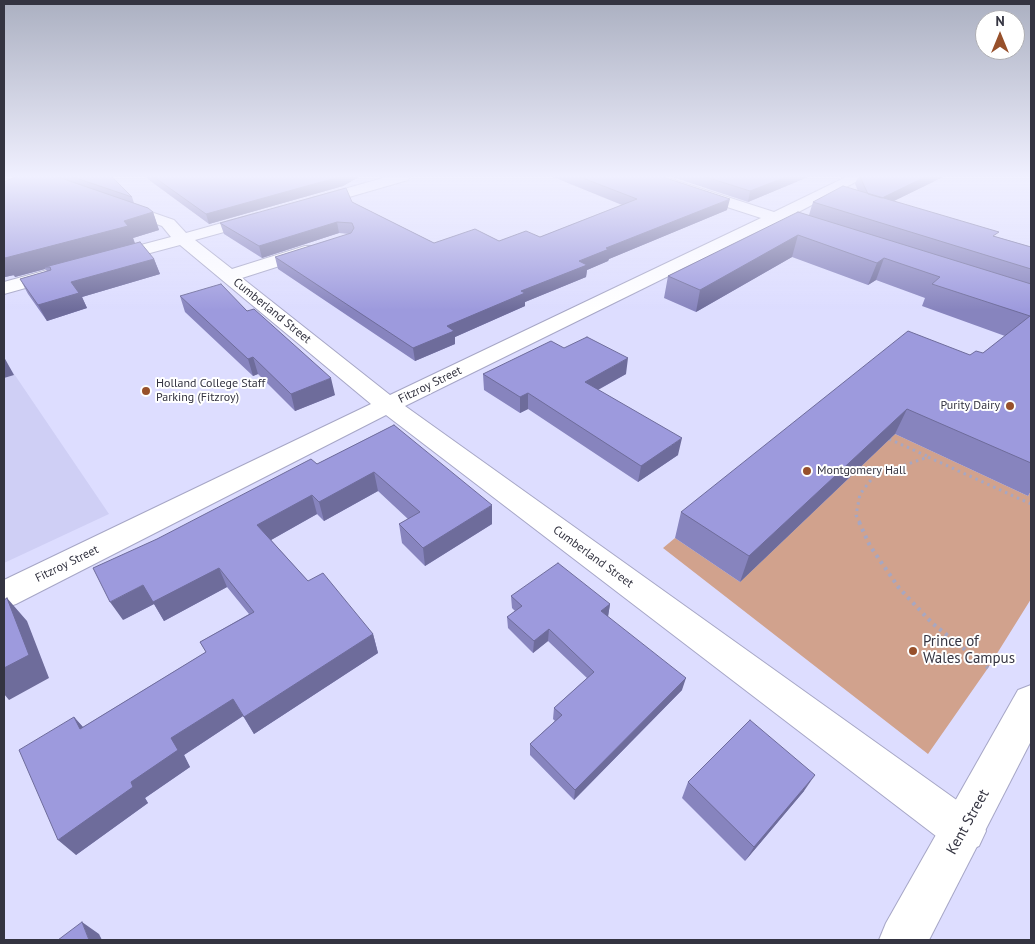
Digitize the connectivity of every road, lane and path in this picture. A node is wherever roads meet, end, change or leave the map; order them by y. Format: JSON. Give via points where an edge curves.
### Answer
{"nodes":[{"id":1,"x":162,"y":221,"type":"edge"},
{"id":2,"x":246,"y":221,"type":"edge"},
{"id":3,"x":771,"y":221,"type":"edge"},
{"id":4,"x":786,"y":221,"type":"edge"},
{"id":5,"x":805,"y":227,"type":"edge"},
{"id":6,"x":183,"y":238,"type":"junction"},
{"id":7,"x":328,"y":245,"type":"edge"},
{"id":8,"x":89,"y":265,"type":"edge"},
{"id":9,"x":70,"y":270,"type":"edge"},
{"id":10,"x":229,"y":276,"type":"junction"},
{"id":11,"x":4,"y":288,"type":"edge"},
{"id":12,"x":388,"y":405,"type":"junction"},
{"id":13,"x":889,"y":439,"type":"edge"},
{"id":14,"x":928,"y":457,"type":"junction"},
{"id":15,"x":1031,"y":504,"type":"edge"},
{"id":16,"x":4,"y":595,"type":"edge"},
{"id":17,"x":988,"y":668,"type":"dead end"},
{"id":18,"x":1031,"y":702,"type":"edge"},
{"id":19,"x":964,"y":830,"type":"junction"},
{"id":20,"x":903,"y":940,"type":"edge"}],
"edges":[{"from":1,"to":6,"type":"street","name":"Cumberland Street"},
{"from":2,"to":6,"type":"street"},
{"from":3,"to":12,"type":"street","name":"Fitzroy Street"},
{"from":4,"to":5,"type":"street"},
{"from":6,"to":8,"type":"street"},
{"from":6,"to":10,"type":"street","name":"Cumberland Street"},
{"from":7,"to":10,"type":"street","name":"Cumberland Street"},
{"from":9,"to":11,"type":"street"},
{"from":10,"to":12,"type":"street","name":"Cumberland Street"},
{"from":12,"to":16,"type":"street","name":"Fitzroy Street"},
{"from":12,"to":19,"type":"street","name":"Cumberland Street"},
{"from":13,"to":14,"type":"path"},
{"from":14,"to":15,"type":"path"},
{"from":14,"to":17,"type":"path","via":[[874,476],[860,494],[856,515],[870,546],[899,588],[932,622]]},
{"from":18,"to":19,"type":"street","name":"Kent Street"},
{"from":19,"to":20,"type":"street","name":"Kent Street"}]}
